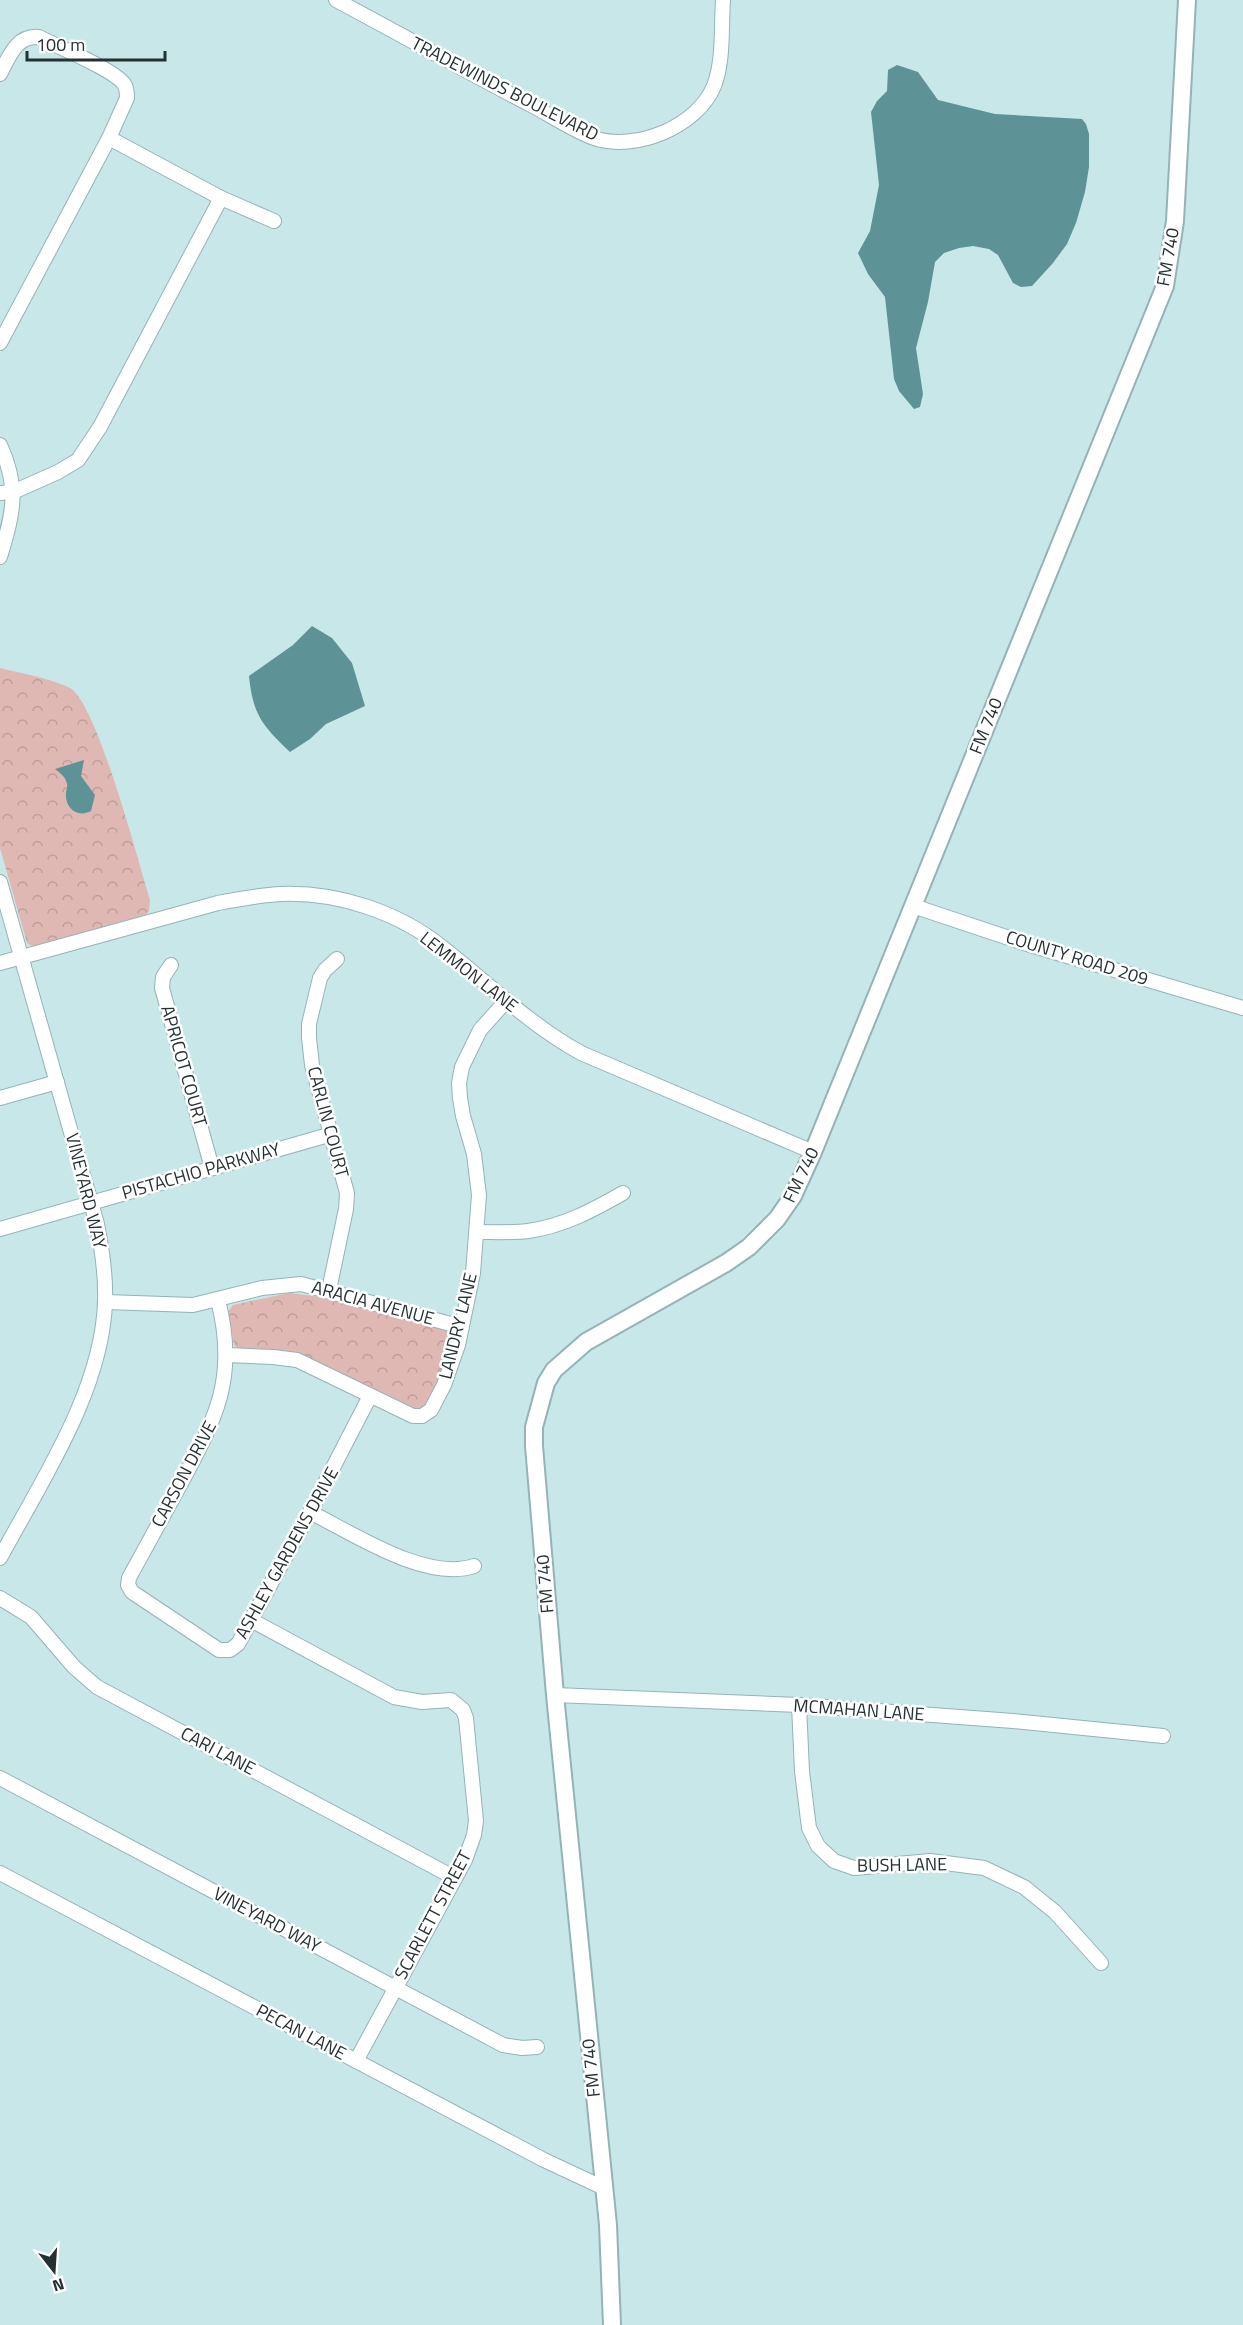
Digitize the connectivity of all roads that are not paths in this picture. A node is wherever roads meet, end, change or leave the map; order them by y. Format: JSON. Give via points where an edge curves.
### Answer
{"nodes":[{"id":1,"x":336,"y":0,"type":"edge"},
{"id":2,"x":723,"y":0,"type":"edge"},
{"id":3,"x":1187,"y":0,"type":"edge"},
{"id":4,"x":353,"y":4,"type":"edge"},
{"id":5,"x":0,"y":74,"type":"edge"},
{"id":6,"x":109,"y":138,"type":"junction"},
{"id":7,"x":221,"y":198,"type":"junction"},
{"id":8,"x":274,"y":222,"type":"dead end"},
{"id":9,"x":0,"y":343,"type":"edge"},
{"id":10,"x":0,"y":445,"type":"edge"},
{"id":11,"x":7,"y":492,"type":"edge"},
{"id":12,"x":0,"y":557,"type":"edge"},
{"id":13,"x":0,"y":882,"type":"edge"},
{"id":14,"x":913,"y":906,"type":"junction"},
{"id":15,"x":21,"y":957,"type":"junction"},
{"id":16,"x":337,"y":959,"type":"dead end"},
{"id":17,"x":0,"y":963,"type":"edge"},
{"id":18,"x":171,"y":965,"type":"dead end"},
{"id":19,"x":507,"y":1000,"type":"junction"},
{"id":20,"x":1243,"y":1008,"type":"edge"},
{"id":21,"x":57,"y":1082,"type":"junction"},
{"id":22,"x":0,"y":1098,"type":"edge"},
{"id":23,"x":332,"y":1134,"type":"junction"},
{"id":24,"x":813,"y":1152,"type":"junction"},
{"id":25,"x":212,"y":1168,"type":"junction"},
{"id":26,"x":623,"y":1193,"type":"dead end"},
{"id":27,"x":91,"y":1203,"type":"junction"},
{"id":28,"x":0,"y":1228,"type":"edge"},
{"id":29,"x":477,"y":1232,"type":"junction"},
{"id":30,"x":328,"y":1290,"type":"junction"},
{"id":31,"x":218,"y":1300,"type":"junction"},
{"id":32,"x":105,"y":1302,"type":"junction"},
{"id":33,"x":462,"y":1327,"type":"junction"},
{"id":34,"x":227,"y":1356,"type":"junction"},
{"id":35,"x":370,"y":1396,"type":"junction"},
{"id":36,"x":310,"y":1512,"type":"junction"},
{"id":37,"x":0,"y":1558,"type":"edge"},
{"id":38,"x":474,"y":1566,"type":"dead end"},
{"id":39,"x":0,"y":1598,"type":"edge"},
{"id":40,"x":251,"y":1620,"type":"junction"},
{"id":41,"x":176,"y":1621,"type":"joint"},
{"id":42,"x":555,"y":1695,"type":"junction"},
{"id":43,"x":799,"y":1705,"type":"junction"},
{"id":44,"x":1163,"y":1736,"type":"dead end"},
{"id":45,"x":0,"y":1778,"type":"edge"},
{"id":46,"x":0,"y":1873,"type":"edge"},
{"id":47,"x":455,"y":1878,"type":"junction"},
{"id":48,"x":1101,"y":1962,"type":"dead end"},
{"id":49,"x":395,"y":1988,"type":"junction"},
{"id":50,"x":537,"y":2047,"type":"dead end"},
{"id":51,"x":356,"y":2061,"type":"junction"},
{"id":52,"x":604,"y":2188,"type":"junction"},
{"id":53,"x":612,"y":2325,"type":"edge"}],
"edges":[{"from":1,"to":4,"type":"street","name":"TRADEWINDS BOULEVARD"},
{"from":2,"to":4,"type":"street","name":"TRADEWINDS BOULEVARD","via":[[719,66],[713,87],[690,117],[676,127],[659,135],[615,141],[594,138]]},
{"from":3,"to":14,"type":"main road","name":"FM 740","number":"FM 740","via":[[1175,222],[1165,286]]},
{"from":5,"to":6,"type":"street","via":[[17,44],[30,36],[114,75],[124,85],[127,98]]},
{"from":6,"to":7,"type":"street"},
{"from":6,"to":9,"type":"street"},
{"from":7,"to":8,"type":"street"},
{"from":7,"to":11,"type":"street","via":[[100,427],[78,460]]},
{"from":10,"to":11,"type":"street","via":[[10,466]]},
{"from":11,"to":12,"type":"street","via":[[9,525]]},
{"from":13,"to":15,"type":"street","name":"VINEYARD WAY"},
{"from":14,"to":20,"type":"street","name":"COUNTY ROAD 209"},
{"from":14,"to":24,"type":"main road","name":"FM 740","number":"FM 740"},
{"from":15,"to":17,"type":"street","name":"LEMMON LANE"},
{"from":15,"to":19,"type":"street","name":"LEMMON LANE","via":[[218,903],[268,895],[319,897],[357,904],[399,920],[441,946]]},
{"from":15,"to":21,"type":"street","name":"VINEYARD WAY"},
{"from":16,"to":23,"type":"street","name":"CARLIN COURT","via":[[320,978],[309,1024],[312,1065]]},
{"from":18,"to":25,"type":"street","name":"APRICOT COURT","via":[[163,977],[162,988]]},
{"from":19,"to":24,"type":"street","name":"LEMMON LANE","via":[[557,1040],[581,1053]]},
{"from":19,"to":29,"type":"street","name":"LANDRY LANE","via":[[473,1041],[459,1083],[477,1174]]},
{"from":21,"to":22,"type":"street"},
{"from":21,"to":27,"type":"street","name":"VINEYARD WAY"},
{"from":23,"to":25,"type":"street","name":"PISTACHIO PARKWAY"},
{"from":23,"to":30,"type":"street","name":"CARLIN COURT","via":[[344,1177],[346,1209]]},
{"from":24,"to":42,"type":"main road","name":"FM 740","number":"FM 740","via":[[793,1197],[749,1247],[586,1342],[554,1370],[546,1383],[534,1427],[534,1446]]},
{"from":25,"to":27,"type":"street","name":"PISTACHIO PARKWAY"},
{"from":26,"to":29,"type":"street","via":[[550,1227]]},
{"from":27,"to":28,"type":"street","name":"PISTACHIO PARKWAY"},
{"from":27,"to":32,"type":"street","name":"VINEYARD WAY","via":[[102,1249]]},
{"from":29,"to":33,"type":"street","name":"LANDRY LANE"},
{"from":30,"to":31,"type":"street","name":"ARACIA AVENUE","via":[[301,1284],[276,1285]]},
{"from":30,"to":33,"type":"street","name":"ARACIA AVENUE"},
{"from":31,"to":32,"type":"street","name":"ARACIA AVENUE","via":[[180,1305]]},
{"from":31,"to":34,"type":"street","name":"CARSON DRIVE"},
{"from":32,"to":37,"type":"street","name":"VINEYARD WAY","via":[[97,1355],[85,1392]]},
{"from":33,"to":35,"type":"street","name":"LANDRY LANE","via":[[444,1385],[427,1414],[413,1416]]},
{"from":34,"to":35,"type":"street","name":"LANDRY LANE","via":[[297,1360]]},
{"from":34,"to":41,"type":"street","name":"CARSON DRIVE","via":[[222,1396],[211,1426],[128,1581],[132,1592]]},
{"from":35,"to":36,"type":"street","name":"ASHLEY GARDENS DRIVE"},
{"from":36,"to":38,"type":"street","via":[[420,1566],[459,1570]]},
{"from":36,"to":40,"type":"street","name":"ASHLEY GARDENS DRIVE"},
{"from":39,"to":47,"type":"street","name":"CARI LANE","via":[[31,1617],[74,1667],[98,1687]]},
{"from":40,"to":41,"type":"street","name":"ASHLEY GARDENS DRIVE","via":[[238,1644],[225,1651]]},
{"from":40,"to":47,"type":"street","name":"SCARLETT STREET","via":[[394,1697],[451,1700],[463,1710],[476,1821],[471,1845]]},
{"from":42,"to":43,"type":"street","name":"MCMAHAN LANE"},
{"from":42,"to":52,"type":"main road","name":"FM 740","number":"FM 740"},
{"from":43,"to":44,"type":"street","name":"MCMAHAN LANE"},
{"from":43,"to":48,"type":"street","name":"BUSH LANE","via":[[809,1828],[818,1846],[834,1861],[854,1868],[930,1861],[984,1868],[1024,1887],[1055,1912]]},
{"from":45,"to":49,"type":"street","name":"VINEYARD WAY"},
{"from":46,"to":51,"type":"street","name":"PECAN LANE"},
{"from":47,"to":49,"type":"street","name":"SCARLETT STREET"},
{"from":49,"to":50,"type":"street","name":"VINEYARD WAY","via":[[503,2045]]},
{"from":49,"to":51,"type":"street","name":"SCARLETT STREET"},
{"from":51,"to":52,"type":"street","name":"PECAN LANE"},
{"from":52,"to":53,"type":"main road","name":"FM 740","number":"FM 740"}]}
